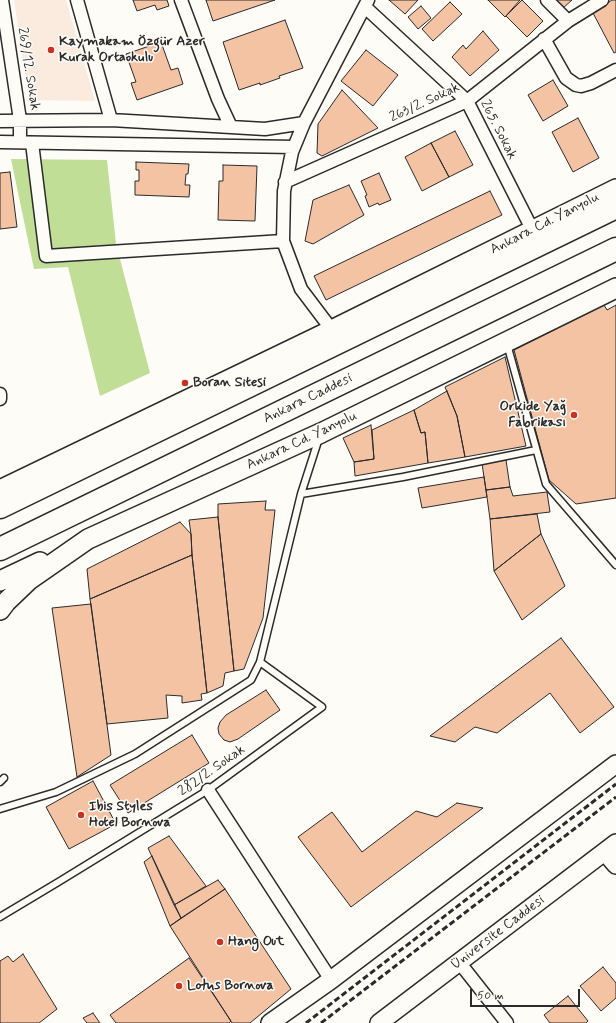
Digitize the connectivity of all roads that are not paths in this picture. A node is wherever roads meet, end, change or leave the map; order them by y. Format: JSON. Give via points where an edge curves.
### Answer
{"nodes":[{"id":1,"x":2,"y":0,"type":"edge"},
{"id":2,"x":77,"y":0,"type":"edge"},
{"id":3,"x":181,"y":0,"type":"edge"},
{"id":4,"x":547,"y":0,"type":"edge"},
{"id":5,"x":602,"y":0,"type":"edge"},
{"id":6,"x":366,"y":4,"type":"edge"},
{"id":7,"x":568,"y":21,"type":"junction"},
{"id":8,"x":544,"y":39,"type":"junction"},
{"id":9,"x":616,"y":70,"type":"edge"},
{"id":10,"x":466,"y":101,"type":"junction"},
{"id":11,"x":20,"y":120,"type":"junction"},
{"id":12,"x":111,"y":120,"type":"junction"},
{"id":13,"x":0,"y":121,"type":"edge"},
{"id":14,"x":304,"y":123,"type":"junction"},
{"id":15,"x":231,"y":127,"type":"junction"},
{"id":16,"x":0,"y":142,"type":"edge"},
{"id":17,"x":26,"y":143,"type":"junction"},
{"id":18,"x":294,"y":147,"type":"junction"},
{"id":19,"x":285,"y":182,"type":"junction"},
{"id":20,"x":616,"y":189,"type":"edge"},
{"id":21,"x":616,"y":207,"type":"edge"},
{"id":22,"x":533,"y":231,"type":"junction"},
{"id":23,"x":283,"y":241,"type":"junction"},
{"id":24,"x":616,"y":249,"type":"edge"},
{"id":25,"x":616,"y":288,"type":"edge"},
{"id":26,"x":332,"y":330,"type":"junction"},
{"id":27,"x":506,"y":341,"type":"junction"},
{"id":28,"x":0,"y":394,"type":"edge"},
{"id":29,"x":0,"y":399,"type":"edge"},
{"id":30,"x":321,"y":433,"type":"junction"},
{"id":31,"x":536,"y":450,"type":"junction"},
{"id":32,"x":0,"y":490,"type":"edge"},
{"id":33,"x":301,"y":494,"type":"junction"},
{"id":34,"x":0,"y":507,"type":"edge"},
{"id":35,"x":88,"y":539,"type":"junction"},
{"id":36,"x":0,"y":549,"type":"edge"},
{"id":37,"x":616,"y":565,"type":"edge"},
{"id":38,"x":0,"y":581,"type":"edge"},
{"id":39,"x":0,"y":610,"type":"edge"},
{"id":40,"x":260,"y":662,"type":"junction"},
{"id":41,"x":616,"y":764,"type":"edge"},
{"id":42,"x":208,"y":790,"type":"junction"},
{"id":43,"x":0,"y":809,"type":"edge"},
{"id":44,"x":612,"y":848,"type":"edge"},
{"id":45,"x":616,"y":865,"type":"edge"},
{"id":46,"x":0,"y":917,"type":"edge"},
{"id":47,"x":459,"y":962,"type":"junction"},
{"id":48,"x":331,"y":980,"type":"junction"},
{"id":49,"x":270,"y":1023,"type":"edge"},
{"id":50,"x":379,"y":1023,"type":"edge"},
{"id":51,"x":507,"y":1023,"type":"edge"}],
"edges":[{"from":1,"to":11,"type":"street","name":"269/12. Sokak"},
{"from":2,"to":12,"type":"street"},
{"from":3,"to":15,"type":"street"},
{"from":4,"to":7,"type":"street"},
{"from":5,"to":7,"type":"street","name":"263/2. Sokak"},
{"from":6,"to":10,"type":"street","name":"265. Sokak"},
{"from":6,"to":14,"type":"street"},
{"from":7,"to":8,"type":"street","name":"263/2. Sokak"},
{"from":8,"to":9,"type":"street","via":[[566,78],[576,85],[591,83]]},
{"from":8,"to":10,"type":"street","name":"263/2. Sokak"},
{"from":10,"to":19,"type":"street","name":"263/2. Sokak"},
{"from":10,"to":22,"type":"street","name":"265. Sokak"},
{"from":11,"to":12,"type":"street"},
{"from":11,"to":13,"type":"street"},
{"from":11,"to":17,"type":"street","name":"269/12. Sokak"},
{"from":12,"to":15,"type":"street"},
{"from":14,"to":15,"type":"street","via":[[265,129]]},
{"from":14,"to":18,"type":"street"},
{"from":16,"to":17,"type":"street"},
{"from":17,"to":18,"type":"street"},
{"from":17,"to":23,"type":"street","name":"269/12. Sokak","via":[[46,256]]},
{"from":18,"to":19,"type":"street"},
{"from":19,"to":23,"type":"street"},
{"from":20,"to":22,"type":"main road","name":"Ankara Cd. Yanyolu"},
{"from":21,"to":34,"type":"highway"},
{"from":22,"to":26,"type":"main road","name":"Ankara Cd. Yanyolu"},
{"from":23,"to":26,"type":"street","via":[[301,289]]},
{"from":24,"to":36,"type":"highway","name":"Ankara Caddesi"},
{"from":25,"to":27,"type":"main road","name":"Ankara Cd. Yanyolu"},
{"from":26,"to":32,"type":"main road","name":"Ankara Cd. Yanyolu"},
{"from":27,"to":30,"type":"main road","name":"Ankara Cd. Yanyolu"},
{"from":27,"to":31,"type":"lane"},
{"from":28,"to":29,"type":"street"},
{"from":30,"to":33,"type":"lane"},
{"from":30,"to":35,"type":"main road","name":"Ankara Cd. Yanyolu"},
{"from":31,"to":33,"type":"lane"},
{"from":31,"to":37,"type":"lane","via":[[546,484]]},
{"from":33,"to":40,"type":"lane"},
{"from":35,"to":38,"type":"main road"},
{"from":35,"to":39,"type":"main road","name":"Ankara Cd. Yanyolu","via":[[29,580]]},
{"from":40,"to":42,"type":"lane","name":"282/2. Sokak","via":[[322,707]]},
{"from":40,"to":43,"type":"lane","via":[[251,680],[135,754],[56,792]]},
{"from":41,"to":48,"type":"main road"},
{"from":42,"to":46,"type":"lane","name":"282/2. Sokak"},
{"from":42,"to":48,"type":"street"},
{"from":44,"to":45,"type":"main road"},
{"from":44,"to":47,"type":"main road","name":"Üniversite Caddesi"},
{"from":47,"to":50,"type":"main road","name":"Üniversite Caddesi"},
{"from":47,"to":51,"type":"street"},
{"from":48,"to":49,"type":"main road"}]}
